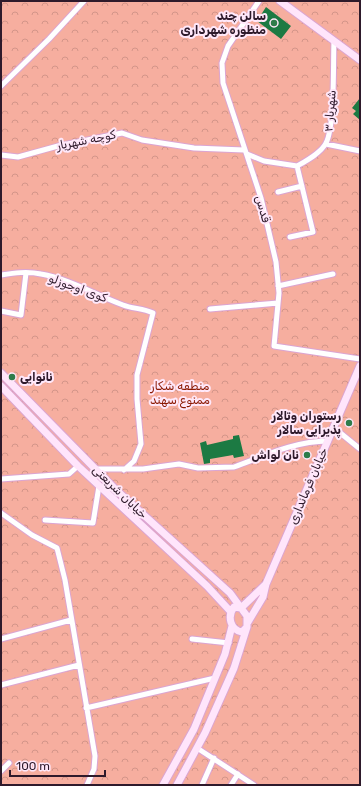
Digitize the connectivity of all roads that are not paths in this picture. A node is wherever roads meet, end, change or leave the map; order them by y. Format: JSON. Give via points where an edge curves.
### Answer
{"nodes":[{"id":1,"x":84,"y":1,"type":"edge"},
{"id":2,"x":259,"y":1,"type":"edge"},
{"id":3,"x":280,"y":1,"type":"edge"},
{"id":4,"x":334,"y":41,"type":"junction"},
{"id":5,"x":360,"y":60,"type":"edge"},
{"id":6,"x":1,"y":86,"type":"edge"},
{"id":7,"x":326,"y":144,"type":"junction"},
{"id":8,"x":360,"y":151,"type":"edge"},
{"id":9,"x":245,"y":152,"type":"junction"},
{"id":10,"x":1,"y":155,"type":"edge"},
{"id":11,"x":297,"y":166,"type":"junction"},
{"id":12,"x":302,"y":186,"type":"junction"},
{"id":13,"x":278,"y":192,"type":"dead end"},
{"id":14,"x":290,"y":237,"type":"dead end"},
{"id":15,"x":26,"y":273,"type":"junction"},
{"id":16,"x":333,"y":274,"type":"dead end"},
{"id":17,"x":1,"y":275,"type":"edge"},
{"id":18,"x":278,"y":286,"type":"junction"},
{"id":19,"x":278,"y":303,"type":"junction"},
{"id":20,"x":210,"y":309,"type":"dead end"},
{"id":21,"x":1,"y":311,"type":"edge"},
{"id":22,"x":360,"y":359,"type":"edge"},
{"id":23,"x":360,"y":366,"type":"edge"},
{"id":24,"x":1,"y":373,"type":"edge"},
{"id":25,"x":1,"y":386,"type":"edge"},
{"id":26,"x":29,"y":402,"type":"junction"},
{"id":27,"x":22,"y":408,"type":"junction"},
{"id":28,"x":333,"y":427,"type":"junction"},
{"id":29,"x":328,"y":441,"type":"junction"},
{"id":30,"x":360,"y":449,"type":"edge"},
{"id":31,"x":78,"y":466,"type":"junction"},
{"id":32,"x":95,"y":469,"type":"junction"},
{"id":33,"x":124,"y":470,"type":"junction"},
{"id":34,"x":1,"y":479,"type":"edge"},
{"id":35,"x":99,"y":486,"type":"junction"},
{"id":36,"x":1,"y":513,"type":"edge"},
{"id":37,"x":45,"y":520,"type":"dead end"},
{"id":38,"x":214,"y":579,"type":"junction"},
{"id":39,"x":266,"y":584,"type":"junction"},
{"id":40,"x":207,"y":586,"type":"junction"},
{"id":41,"x":241,"y":608,"type":"junction"},
{"id":42,"x":231,"y":612,"type":"junction"},
{"id":43,"x":71,"y":620,"type":"junction"},
{"id":44,"x":248,"y":625,"type":"junction"},
{"id":45,"x":232,"y":626,"type":"junction"},
{"id":46,"x":1,"y":639,"type":"edge"},
{"id":47,"x":192,"y":639,"type":"dead end"},
{"id":48,"x":229,"y":643,"type":"junction"},
{"id":49,"x":80,"y":665,"type":"junction"},
{"id":50,"x":215,"y":678,"type":"junction"},
{"id":51,"x":1,"y":685,"type":"edge"},
{"id":52,"x":86,"y":708,"type":"junction"},
{"id":53,"x":194,"y":729,"type":"junction"},
{"id":54,"x":205,"y":733,"type":"junction"},
{"id":55,"x":197,"y":748,"type":"junction"},
{"id":56,"x":214,"y":758,"type":"junction"},
{"id":57,"x":8,"y":763,"type":"dead end"},
{"id":58,"x":1,"y":771,"type":"edge"},
{"id":59,"x":238,"y":774,"type":"junction"},
{"id":60,"x":87,"y":785,"type":"edge"},
{"id":61,"x":163,"y":785,"type":"edge"},
{"id":62,"x":177,"y":785,"type":"edge"},
{"id":63,"x":202,"y":785,"type":"edge"},
{"id":64,"x":231,"y":785,"type":"edge"},
{"id":65,"x":254,"y":785,"type":"edge"}],
"edges":[{"from":1,"to":6,"type":"street"},
{"from":2,"to":9,"type":"street","name":"قدس","via":[[228,46],[222,63],[223,83]]},
{"from":3,"to":4,"type":"main road"},
{"from":4,"to":5,"type":"main road"},
{"from":4,"to":7,"type":"street","name":"شهریار ۳","via":[[331,124]]},
{"from":7,"to":8,"type":"street"},
{"from":7,"to":11,"type":"street","name":"شهریار ۳"},
{"from":9,"to":10,"type":"street","name":"کوچه شهریار","via":[[142,140],[122,133],[18,157]]},
{"from":9,"to":11,"type":"street","name":"کوچه شهریار","via":[[264,161]]},
{"from":9,"to":18,"type":"street","name":"قدس","via":[[261,198],[276,262]]},
{"from":11,"to":12,"type":"street"},
{"from":12,"to":13,"type":"street"},
{"from":12,"to":14,"type":"street","via":[[313,232]]},
{"from":15,"to":17,"type":"street","name":"کوی اوجوزلو"},
{"from":15,"to":21,"type":"street","via":[[21,315]]},
{"from":15,"to":33,"type":"street","name":"کوی اوجوزلو","via":[[41,274],[125,306],[153,313],[137,375],[141,444],[134,461]]},
{"from":16,"to":18,"type":"street"},
{"from":18,"to":19,"type":"street","name":"قدس"},
{"from":19,"to":20,"type":"street"},
{"from":19,"to":22,"type":"street","name":"قدس","via":[[274,346]]},
{"from":23,"to":28,"type":"main road","name":"خیابان فرمانداری"},
{"from":24,"to":26,"type":"main road","name":"خیابان شریعتی"},
{"from":25,"to":27,"type":"main road","name":"خیابان شریعتی"},
{"from":26,"to":27,"type":"main road"},
{"from":26,"to":32,"type":"main road","name":"خیابان شریعتی"},
{"from":27,"to":31,"type":"main road","name":"خیابان شریعتی"},
{"from":28,"to":29,"type":"main road","name":"خیابان فرمانداری"},
{"from":28,"to":30,"type":"street"},
{"from":29,"to":33,"type":"street","via":[[297,444],[228,468],[198,468],[179,464]]},
{"from":29,"to":39,"type":"main road","name":"خیابان فرمانداری"},
{"from":31,"to":34,"type":"street","via":[[69,474]]},
{"from":31,"to":35,"type":"main road","name":"خیابان شریعتی"},
{"from":32,"to":33,"type":"street"},
{"from":32,"to":38,"type":"main road","name":"خیابان شریعتی"},
{"from":35,"to":37,"type":"street","via":[[93,524]]},
{"from":35,"to":40,"type":"main road","name":"خیابان شریعتی"},
{"from":36,"to":43,"type":"street","via":[[32,535],[57,548]]},
{"from":38,"to":40,"type":"main road"},
{"from":38,"to":41,"type":"main road","name":"خیابان شریعتی","via":[[230,593]]},
{"from":39,"to":41,"type":"main road","name":"خیابان فرمانداری"},
{"from":39,"to":44,"type":"main road","name":"خیابان فرمانداری","via":[[263,597]]},
{"from":40,"to":42,"type":"main road","name":"خیابان شریعتی"},
{"from":41,"to":42,"type":"main road","via":[[234,607]]},
{"from":41,"to":44,"type":"main road","via":[[246,613]]},
{"from":42,"to":45,"type":"main road"},
{"from":43,"to":46,"type":"street"},
{"from":43,"to":49,"type":"street"},
{"from":44,"to":45,"type":"main road","via":[[244,631],[238,631]]},
{"from":44,"to":54,"type":"main road","via":[[234,668]]},
{"from":45,"to":48,"type":"main road"},
{"from":47,"to":48,"type":"street"},
{"from":48,"to":50,"type":"main road"},
{"from":49,"to":51,"type":"street"},
{"from":49,"to":52,"type":"street"},
{"from":50,"to":52,"type":"street"},
{"from":50,"to":53,"type":"main road"},
{"from":52,"to":60,"type":"street","via":[[95,756],[94,769]]},
{"from":53,"to":54,"type":"main road"},
{"from":53,"to":61,"type":"main road"},
{"from":54,"to":55,"type":"main road"},
{"from":55,"to":56,"type":"street"},
{"from":55,"to":62,"type":"main road"},
{"from":56,"to":59,"type":"street"},
{"from":56,"to":63,"type":"street"},
{"from":57,"to":58,"type":"street"},
{"from":59,"to":64,"type":"street"},
{"from":59,"to":65,"type":"street"}]}
